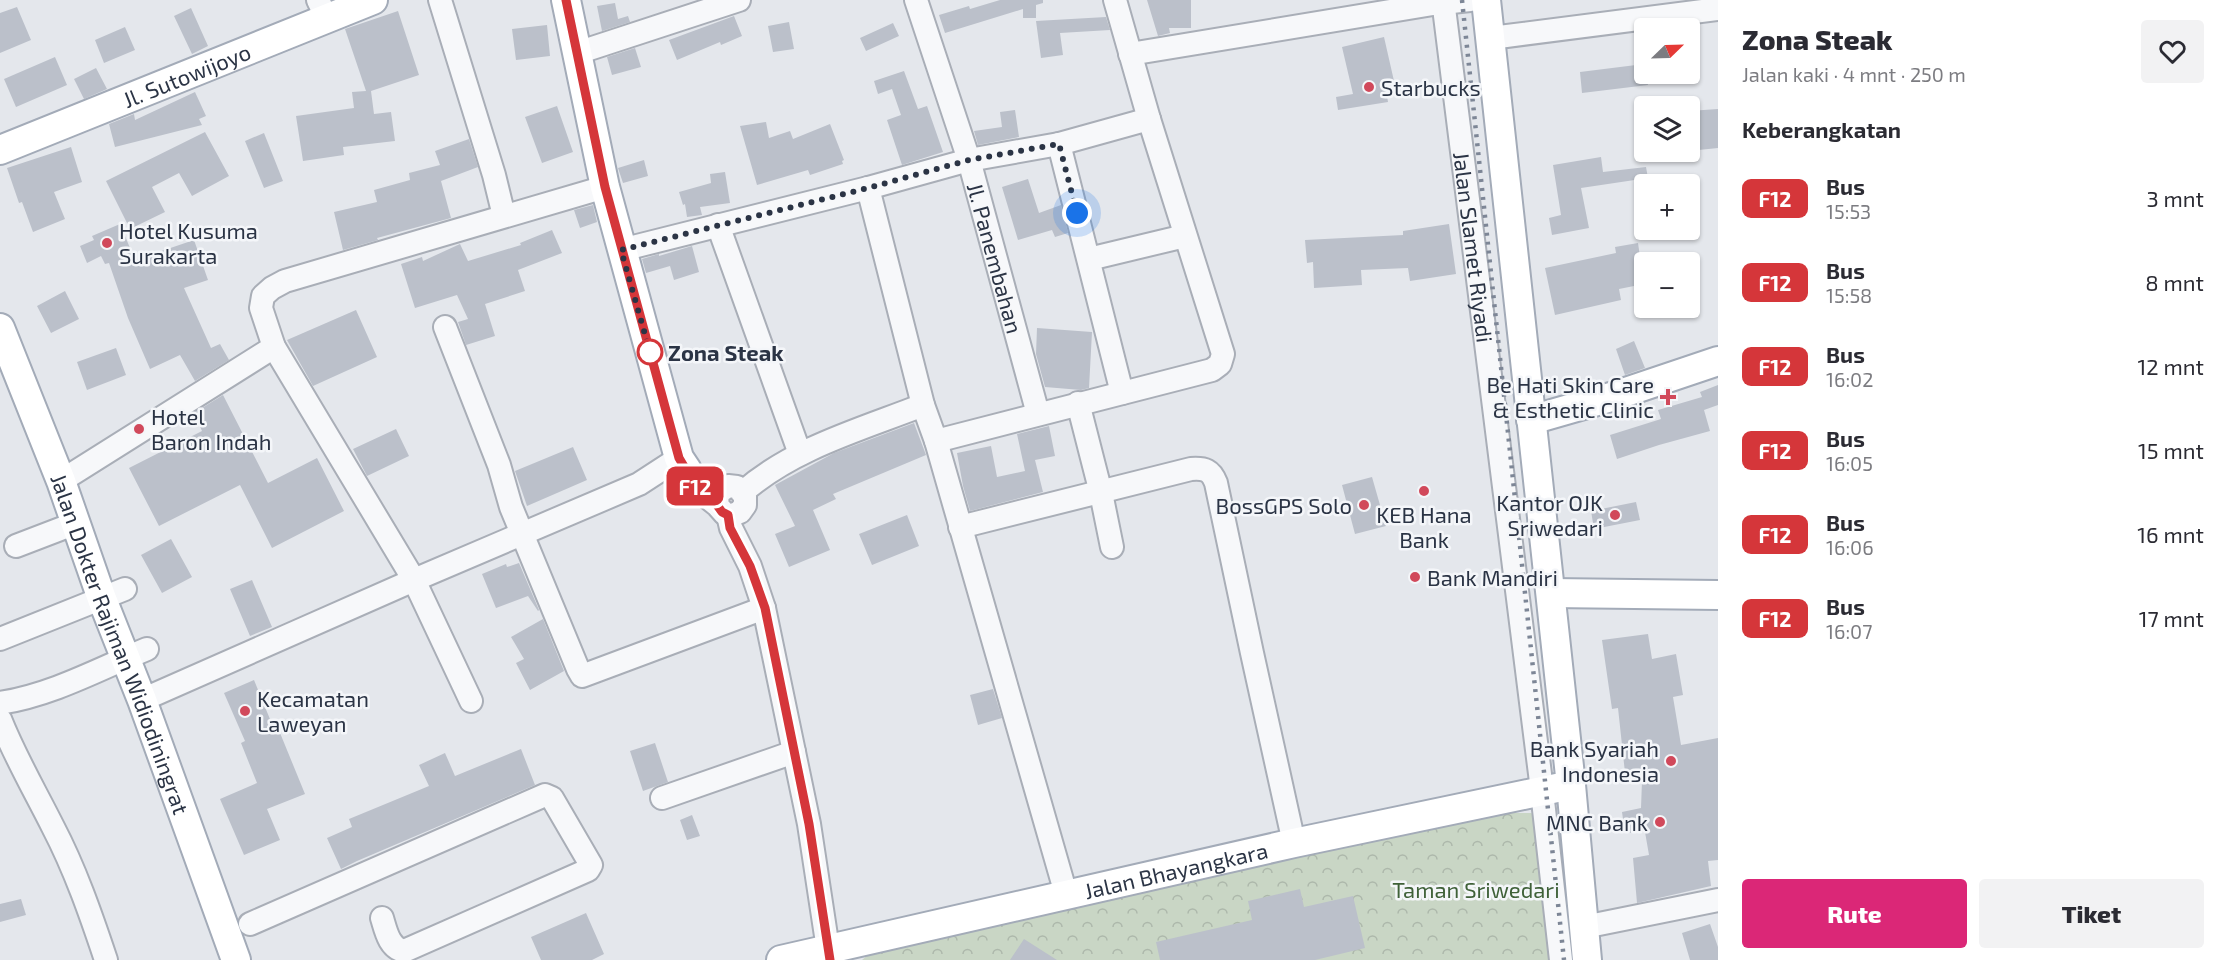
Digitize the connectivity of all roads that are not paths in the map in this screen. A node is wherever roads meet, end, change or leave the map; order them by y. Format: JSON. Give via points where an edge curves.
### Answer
{"nodes":[{"id":1,"x":373,"y":0,"type":"edge"},
{"id":2,"x":440,"y":0,"type":"edge"},
{"id":3,"x":566,"y":0,"type":"edge"},
{"id":4,"x":739,"y":0,"type":"edge"},
{"id":5,"x":916,"y":0,"type":"edge"},
{"id":6,"x":1115,"y":0,"type":"edge"},
{"id":7,"x":1470,"y":0,"type":"edge"},
{"id":8,"x":1486,"y":0,"type":"edge"},
{"id":9,"x":1443,"y":1,"type":"edge"},
{"id":10,"x":1718,"y":9,"type":"edge"},
{"id":11,"x":322,"y":10,"type":"edge"},
{"id":12,"x":1491,"y":38,"type":"junction"},
{"id":13,"x":577,"y":53,"type":"junction"},
{"id":14,"x":1130,"y":54,"type":"junction"},
{"id":15,"x":1149,"y":119,"type":"junction"},
{"id":16,"x":1059,"y":144,"type":"junction"},
{"id":17,"x":0,"y":150,"type":"edge"},
{"id":18,"x":969,"y":160,"type":"junction"},
{"id":19,"x":605,"y":187,"type":"junction"},
{"id":20,"x":868,"y":188,"type":"junction"},
{"id":21,"x":504,"y":216,"type":"junction"},
{"id":22,"x":718,"y":225,"type":"junction"},
{"id":23,"x":1185,"y":236,"type":"junction"},
{"id":24,"x":621,"y":250,"type":"junction"},
{"id":25,"x":1089,"y":259,"type":"junction"},
{"id":26,"x":445,"y":327,"type":"dead end"},
{"id":27,"x":0,"y":328,"type":"edge"},
{"id":28,"x":274,"y":347,"type":"junction"},
{"id":29,"x":1718,"y":361,"type":"edge"},
{"id":30,"x":1122,"y":393,"type":"junction"},
{"id":31,"x":1078,"y":403,"type":"junction"},
{"id":32,"x":923,"y":405,"type":"junction"},
{"id":33,"x":1038,"y":414,"type":"junction"},
{"id":34,"x":1531,"y":420,"type":"junction"},
{"id":35,"x":936,"y":441,"type":"junction"},
{"id":36,"x":800,"y":454,"type":"junction"},
{"id":37,"x":683,"y":464,"type":"junction"},
{"id":38,"x":61,"y":481,"type":"junction"},
{"id":39,"x":1101,"y":493,"type":"junction"},
{"id":40,"x":730,"y":503,"type":"junction"},
{"id":41,"x":76,"y":523,"type":"junction"},
{"id":42,"x":960,"y":527,"type":"junction"},
{"id":43,"x":523,"y":534,"type":"junction"},
{"id":44,"x":16,"y":546,"type":"dead end"},
{"id":45,"x":1112,"y":547,"type":"dead end"},
{"id":46,"x":414,"y":580,"type":"junction"},
{"id":47,"x":1551,"y":593,"type":"junction"},
{"id":48,"x":114,"y":594,"type":"junction"},
{"id":49,"x":1718,"y":595,"type":"edge"},
{"id":50,"x":765,"y":608,"type":"junction"},
{"id":51,"x":0,"y":639,"type":"edge"},
{"id":52,"x":136,"y":654,"type":"junction"},
{"id":53,"x":142,"y":700,"type":"junction"},
{"id":54,"x":471,"y":701,"type":"dead end"},
{"id":55,"x":0,"y":703,"type":"edge"},
{"id":56,"x":0,"y":719,"type":"edge"},
{"id":57,"x":794,"y":752,"type":"junction"},
{"id":58,"x":1571,"y":785,"type":"junction"},
{"id":59,"x":1542,"y":791,"type":"junction"},
{"id":60,"x":662,"y":798,"type":"dead end"},
{"id":61,"x":1294,"y":843,"type":"junction"},
{"id":62,"x":1066,"y":894,"type":"junction"},
{"id":63,"x":1718,"y":900,"type":"edge"},
{"id":64,"x":382,"y":918,"type":"dead end"},
{"id":65,"x":250,"y":924,"type":"dead end"},
{"id":66,"x":1584,"y":927,"type":"junction"},
{"id":67,"x":829,"y":954,"type":"edge"},
{"id":68,"x":106,"y":960,"type":"edge"},
{"id":69,"x":236,"y":960,"type":"edge"},
{"id":70,"x":781,"y":960,"type":"edge"},
{"id":71,"x":1561,"y":960,"type":"edge"},
{"id":72,"x":1587,"y":960,"type":"edge"}],
"edges":[{"from":1,"to":11,"type":"main road","name":"Jl. Sutowijoyo"},
{"from":2,"to":21,"type":"street"},
{"from":3,"to":13,"type":"main road"},
{"from":4,"to":13,"type":"street"},
{"from":5,"to":18,"type":"street","name":"Jl. Panembahan"},
{"from":6,"to":14,"type":"street"},
{"from":7,"to":9,"type":"street"},
{"from":8,"to":12,"type":"main road"},
{"from":9,"to":14,"type":"street"},
{"from":9,"to":59,"type":"street","name":"Jalan Slamet Riyadi"},
{"from":10,"to":12,"type":"street"},
{"from":11,"to":17,"type":"main road","name":"Jl. Sutowijoyo"},
{"from":12,"to":34,"type":"main road"},
{"from":13,"to":19,"type":"main road"},
{"from":14,"to":15,"type":"street"},
{"from":15,"to":16,"type":"street"},
{"from":15,"to":23,"type":"street"},
{"from":16,"to":18,"type":"street"},
{"from":16,"to":25,"type":"street"},
{"from":18,"to":20,"type":"street"},
{"from":18,"to":33,"type":"street","name":"Jl. Panembahan"},
{"from":19,"to":21,"type":"street"},
{"from":19,"to":24,"type":"main road"},
{"from":20,"to":22,"type":"street"},
{"from":20,"to":32,"type":"street"},
{"from":21,"to":28,"type":"street","via":[[285,280],[263,296],[261,309]]},
{"from":22,"to":24,"type":"street"},
{"from":22,"to":36,"type":"street"},
{"from":23,"to":25,"type":"street"},
{"from":23,"to":30,"type":"street","via":[[1223,354],[1220,364],[1212,370]]},
{"from":24,"to":37,"type":"main road"},
{"from":25,"to":30,"type":"street"},
{"from":26,"to":43,"type":"street"},
{"from":27,"to":38,"type":"main road","name":"Jalan Dokter Rajiman Widiodiningrat"},
{"from":28,"to":38,"type":"street"},
{"from":28,"to":46,"type":"street"},
{"from":29,"to":34,"type":"main road"},
{"from":30,"to":31,"type":"street"},
{"from":31,"to":33,"type":"street"},
{"from":31,"to":39,"type":"street"},
{"from":32,"to":35,"type":"street"},
{"from":32,"to":36,"type":"street"},
{"from":33,"to":35,"type":"street"},
{"from":34,"to":47,"type":"main road"},
{"from":35,"to":42,"type":"street"},
{"from":36,"to":40,"type":"street","via":[[769,471]]},
{"from":37,"to":40,"type":"street","via":[[698,490]]},
{"from":37,"to":43,"type":"street"},
{"from":38,"to":41,"type":"main road","name":"Jalan Dokter Rajiman Widiodiningrat"},
{"from":39,"to":42,"type":"street"},
{"from":39,"to":45,"type":"street"},
{"from":39,"to":61,"type":"street","via":[[1191,469],[1207,470],[1213,475]]},
{"from":40,"to":50,"type":"street","via":[[730,528],[750,566]]},
{"from":41,"to":44,"type":"street"},
{"from":41,"to":48,"type":"main road","name":"Jalan Dokter Rajiman Widiodiningrat"},
{"from":42,"to":62,"type":"street"},
{"from":43,"to":46,"type":"street"},
{"from":43,"to":50,"type":"street","via":[[582,676]]},
{"from":46,"to":53,"type":"street"},
{"from":46,"to":54,"type":"street"},
{"from":47,"to":49,"type":"main road"},
{"from":47,"to":58,"type":"main road"},
{"from":48,"to":51,"type":"street"},
{"from":48,"to":52,"type":"main road","name":"Jalan Dokter Rajiman Widiodiningrat"},
{"from":50,"to":57,"type":"street"},
{"from":52,"to":53,"type":"main road","name":"Jalan Dokter Rajiman Widiodiningrat"},
{"from":52,"to":55,"type":"street","via":[[44,693]]},
{"from":53,"to":69,"type":"main road","name":"Jalan Dokter Rajiman Widiodiningrat"},
{"from":56,"to":68,"type":"street","via":[[63,848]]},
{"from":57,"to":60,"type":"street"},
{"from":57,"to":67,"type":"street"},
{"from":58,"to":59,"type":"main road","name":"Jalan Bhayangkara"},
{"from":58,"to":66,"type":"main road"},
{"from":59,"to":61,"type":"main road","name":"Jalan Bhayangkara"},
{"from":59,"to":71,"type":"street","name":"Jalan Slamet Riyadi"},
{"from":61,"to":62,"type":"main road","name":"Jalan Bhayangkara"},
{"from":62,"to":67,"type":"main road","name":"Jalan Bhayangkara"},
{"from":63,"to":66,"type":"street"},
{"from":64,"to":65,"type":"street","via":[[390,942],[404,951],[588,870],[591,865],[552,798],[545,795]]},
{"from":66,"to":72,"type":"main road"},
{"from":67,"to":70,"type":"main road","name":"Jalan Bhayangkara"}]}
